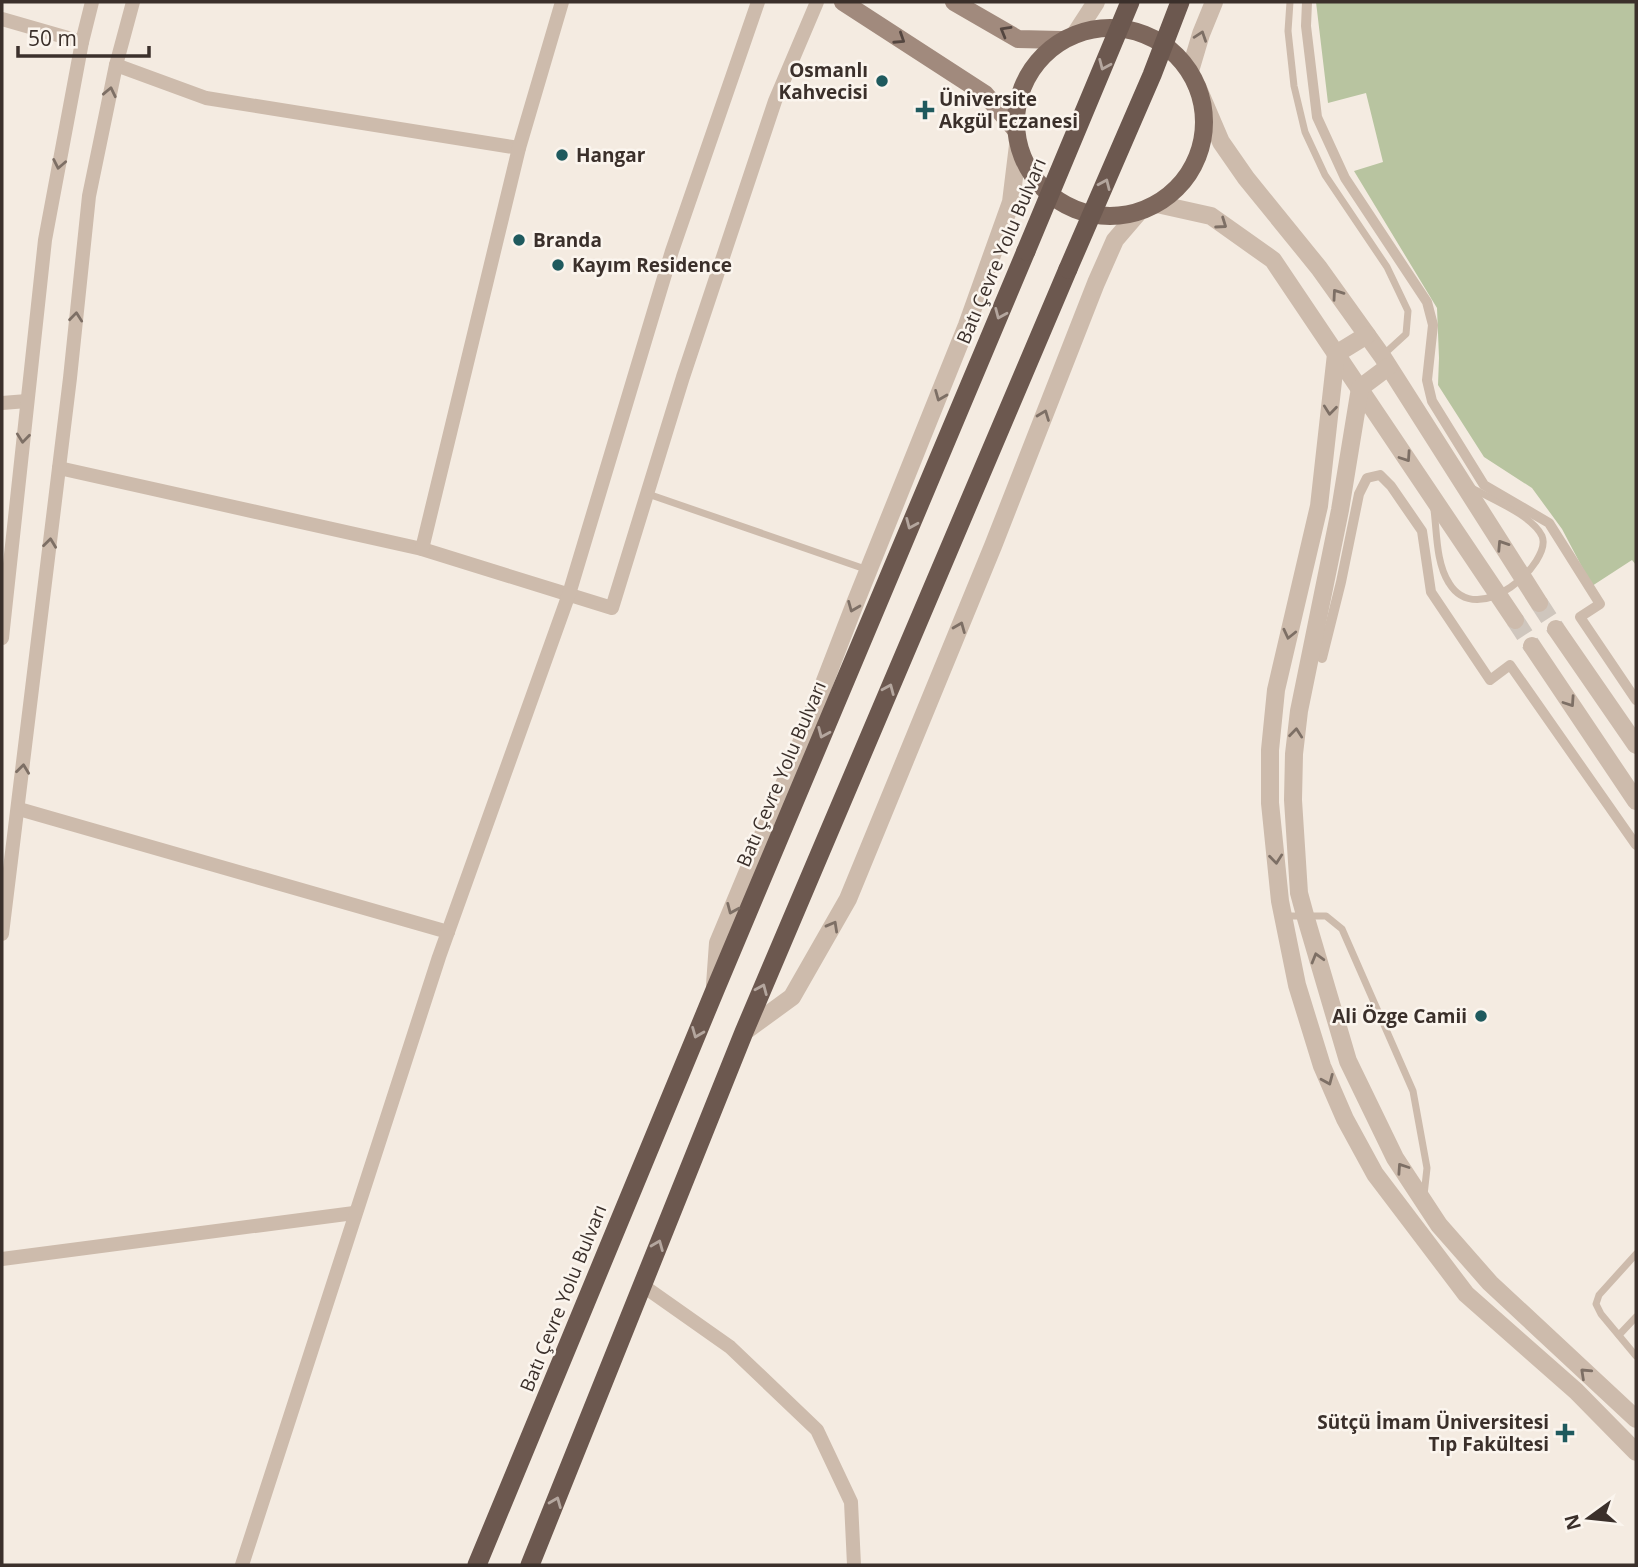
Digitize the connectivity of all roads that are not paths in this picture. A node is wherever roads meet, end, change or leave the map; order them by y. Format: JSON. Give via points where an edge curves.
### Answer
{"nodes":[{"id":1,"x":92,"y":2,"type":"edge"},
{"id":2,"x":133,"y":2,"type":"edge"},
{"id":3,"x":562,"y":2,"type":"edge"},
{"id":4,"x":758,"y":2,"type":"edge"},
{"id":5,"x":817,"y":2,"type":"edge"},
{"id":6,"x":843,"y":2,"type":"edge"},
{"id":7,"x":954,"y":2,"type":"edge"},
{"id":8,"x":1096,"y":2,"type":"edge"},
{"id":9,"x":1130,"y":2,"type":"edge"},
{"id":10,"x":1180,"y":2,"type":"edge"},
{"id":11,"x":1214,"y":2,"type":"edge"},
{"id":12,"x":1290,"y":2,"type":"edge"},
{"id":13,"x":1307,"y":2,"type":"edge"},
{"id":14,"x":2,"y":19,"type":"edge"},
{"id":15,"x":1069,"y":37,"type":"junction"},
{"id":16,"x":82,"y":42,"type":"junction"},
{"id":17,"x":116,"y":65,"type":"junction"},
{"id":18,"x":1194,"y":79,"type":"junction"},
{"id":19,"x":1017,"y":137,"type":"junction"},
{"id":20,"x":519,"y":148,"type":"junction"},
{"id":21,"x":1157,"y":204,"type":"junction"},
{"id":22,"x":1139,"y":212,"type":"junction"},
{"id":23,"x":1367,"y":335,"type":"junction"},
{"id":24,"x":1336,"y":354,"type":"junction"},
{"id":25,"x":1385,"y":362,"type":"junction"},
{"id":26,"x":1360,"y":388,"type":"junction"},
{"id":27,"x":27,"y":401,"type":"junction"},
{"id":28,"x":2,"y":403,"type":"edge"},
{"id":29,"x":59,"y":468,"type":"junction"},
{"id":30,"x":1461,"y":481,"type":"junction"},
{"id":31,"x":648,"y":494,"type":"junction"},
{"id":32,"x":1432,"y":495,"type":"junction"},
{"id":33,"x":422,"y":549,"type":"junction"},
{"id":34,"x":868,"y":570,"type":"junction"},
{"id":35,"x":1522,"y":577,"type":"junction"},
{"id":36,"x":569,"y":594,"type":"junction"},
{"id":37,"x":1498,"y":595,"type":"junction"},
{"id":38,"x":1539,"y":603,"type":"tunnel mouth"},
{"id":39,"x":1515,"y":620,"type":"tunnel mouth"},
{"id":40,"x":1556,"y":629,"type":"tunnel mouth"},
{"id":41,"x":2,"y":638,"type":"edge"},
{"id":42,"x":1532,"y":646,"type":"tunnel mouth"},
{"id":43,"x":1322,"y":658,"type":"dead end"},
{"id":44,"x":1636,"y":700,"type":"edge"},
{"id":45,"x":1636,"y":745,"type":"edge"},
{"id":46,"x":1636,"y":801,"type":"edge"},
{"id":47,"x":19,"y":808,"type":"junction"},
{"id":48,"x":1636,"y":845,"type":"edge"},
{"id":49,"x":1305,"y":915,"type":"junction"},
{"id":50,"x":1283,"y":916,"type":"junction"},
{"id":51,"x":448,"y":932,"type":"junction"},
{"id":52,"x":2,"y":934,"type":"edge"},
{"id":53,"x":715,"y":990,"type":"junction"},
{"id":54,"x":744,"y":1032,"type":"junction"},
{"id":55,"x":1424,"y":1202,"type":"junction"},
{"id":56,"x":354,"y":1213,"type":"junction"},
{"id":57,"x":1636,"y":1254,"type":"edge"},
{"id":58,"x":2,"y":1259,"type":"edge"},
{"id":59,"x":642,"y":1285,"type":"junction"},
{"id":60,"x":1636,"y":1317,"type":"edge"},
{"id":61,"x":1619,"y":1335,"type":"junction"},
{"id":62,"x":1636,"y":1356,"type":"edge"},
{"id":63,"x":1636,"y":1419,"type":"edge"},
{"id":64,"x":1636,"y":1452,"type":"edge"},
{"id":65,"x":242,"y":1565,"type":"edge"},
{"id":66,"x":477,"y":1565,"type":"edge"},
{"id":67,"x":530,"y":1565,"type":"edge"},
{"id":68,"x":854,"y":1565,"type":"edge"}],
"edges":[{"from":1,"to":16,"type":"street"},
{"from":2,"to":17,"type":"street"},
{"from":3,"to":20,"type":"street"},
{"from":4,"to":36,"type":"street","via":[[672,251]]},
{"from":5,"to":31,"type":"street","via":[[775,101]]},
{"from":6,"to":19,"type":"main road","one_way":true,"via":[[985,94]]},
{"from":15,"to":7,"type":"main road","one_way":true,"via":[[1018,39]]},
{"from":8,"to":15,"type":"street"},
{"from":9,"to":53,"type":"highway","name":"Batı Çevre Yolu Bulvarı","one_way":true,"bridge":true},
{"from":54,"to":10,"type":"highway","one_way":true,"bridge":true},
{"from":18,"to":11,"type":"street","one_way":true,"via":[[1201,33]]},
{"from":12,"to":25,"type":"lane","via":[[1294,86],[1306,132],[1325,175],[1387,267],[1408,311],[1406,334]]},
{"from":13,"to":44,"type":"street","via":[[1317,117],[1345,178],[1427,302],[1433,325],[1427,380],[1432,401],[1483,485],[1549,523],[1600,604],[1580,617]]},
{"from":14,"to":16,"type":"street"},
{"from":15,"to":18,"type":"main road","via":[[1101,27],[1152,37],[1173,51]]},
{"from":15,"to":19,"type":"main road","via":[[1031,69],[1019,98]]},
{"from":16,"to":27,"type":"street","one_way":true,"via":[[44,240]]},
{"from":17,"to":20,"type":"street","via":[[206,98]]},
{"from":29,"to":17,"type":"street","one_way":true,"via":[[89,196]]},
{"from":18,"to":21,"type":"main road","via":[[1204,113],[1203,140],[1194,165],[1178,187]]},
{"from":23,"to":18,"type":"street","one_way":true,"via":[[1227,151]]},
{"from":19,"to":22,"type":"main road","via":[[1030,174],[1051,197],[1078,211],[1109,217]]},
{"from":19,"to":34,"type":"street","one_way":true,"via":[[1011,202],[952,366]]},
{"from":20,"to":33,"type":"street"},
{"from":21,"to":22,"type":"main road"},
{"from":21,"to":24,"type":"street","one_way":true,"via":[[1211,216],[1273,260]]},
{"from":54,"to":22,"type":"street","one_way":true,"via":[[792,998],[848,899],[1096,283],[1115,240]]},
{"from":23,"to":24,"type":"street"},
{"from":23,"to":25,"type":"street"},
{"from":24,"to":26,"type":"street"},
{"from":24,"to":50,"type":"street","one_way":true,"via":[[1319,506],[1275,702],[1270,750],[1270,803]]},
{"from":25,"to":26,"type":"street"},
{"from":25,"to":30,"type":"street"},
{"from":26,"to":32,"type":"street","one_way":true},
{"from":49,"to":26,"type":"street","one_way":true,"via":[[1293,800],[1294,754]]},
{"from":27,"to":28,"type":"street"},
{"from":27,"to":41,"type":"street","one_way":true},
{"from":29,"to":33,"type":"street"},
{"from":47,"to":29,"type":"street","one_way":true},
{"from":35,"to":30,"type":"street","one_way":true},
{"from":30,"to":35,"type":"lane","via":[[1539,530],[1542,550]]},
{"from":31,"to":34,"type":"lane"},
{"from":31,"to":36,"type":"street","via":[[612,608]]},
{"from":32,"to":37,"type":"street"},
{"from":32,"to":37,"type":"lane","via":[[1448,581],[1464,598]]},
{"from":33,"to":36,"type":"street"},
{"from":34,"to":53,"type":"street","one_way":true,"via":[[718,943]]},
{"from":35,"to":37,"type":"lane"},
{"from":35,"to":38,"type":"street"},
{"from":36,"to":51,"type":"street"},
{"from":37,"to":39,"type":"street"},
{"from":40,"to":45,"type":"street"},
{"from":42,"to":46,"type":"street","one_way":true},
{"from":43,"to":48,"type":"street","via":[[1359,494],[1367,478],[1380,475],[1422,531],[1431,592],[1490,680],[1510,665]]},
{"from":47,"to":51,"type":"street"},
{"from":47,"to":52,"type":"street"},
{"from":49,"to":50,"type":"lane"},
{"from":55,"to":49,"type":"street","one_way":true,"via":[[1395,1158],[1348,1060]]},
{"from":49,"to":55,"type":"lane","via":[[1326,916],[1342,929],[1413,1091],[1427,1168]]},
{"from":50,"to":64,"type":"street","one_way":true,"via":[[1297,985],[1322,1066],[1375,1174],[1466,1294],[1576,1391]]},
{"from":51,"to":56,"type":"street"},
{"from":53,"to":66,"type":"highway","name":"Batı Çevre Yolu Bulvarı","one_way":true},
{"from":59,"to":54,"type":"highway","one_way":true},
{"from":63,"to":55,"type":"street","one_way":true,"via":[[1490,1283]]},
{"from":56,"to":58,"type":"street"},
{"from":56,"to":65,"type":"street"},
{"from":57,"to":61,"type":"lane","via":[[1596,1304]]},
{"from":67,"to":59,"type":"highway","one_way":true},
{"from":59,"to":68,"type":"street","via":[[730,1347],[817,1430],[851,1502]]},
{"from":60,"to":61,"type":"lane"},
{"from":61,"to":62,"type":"lane"}]}
